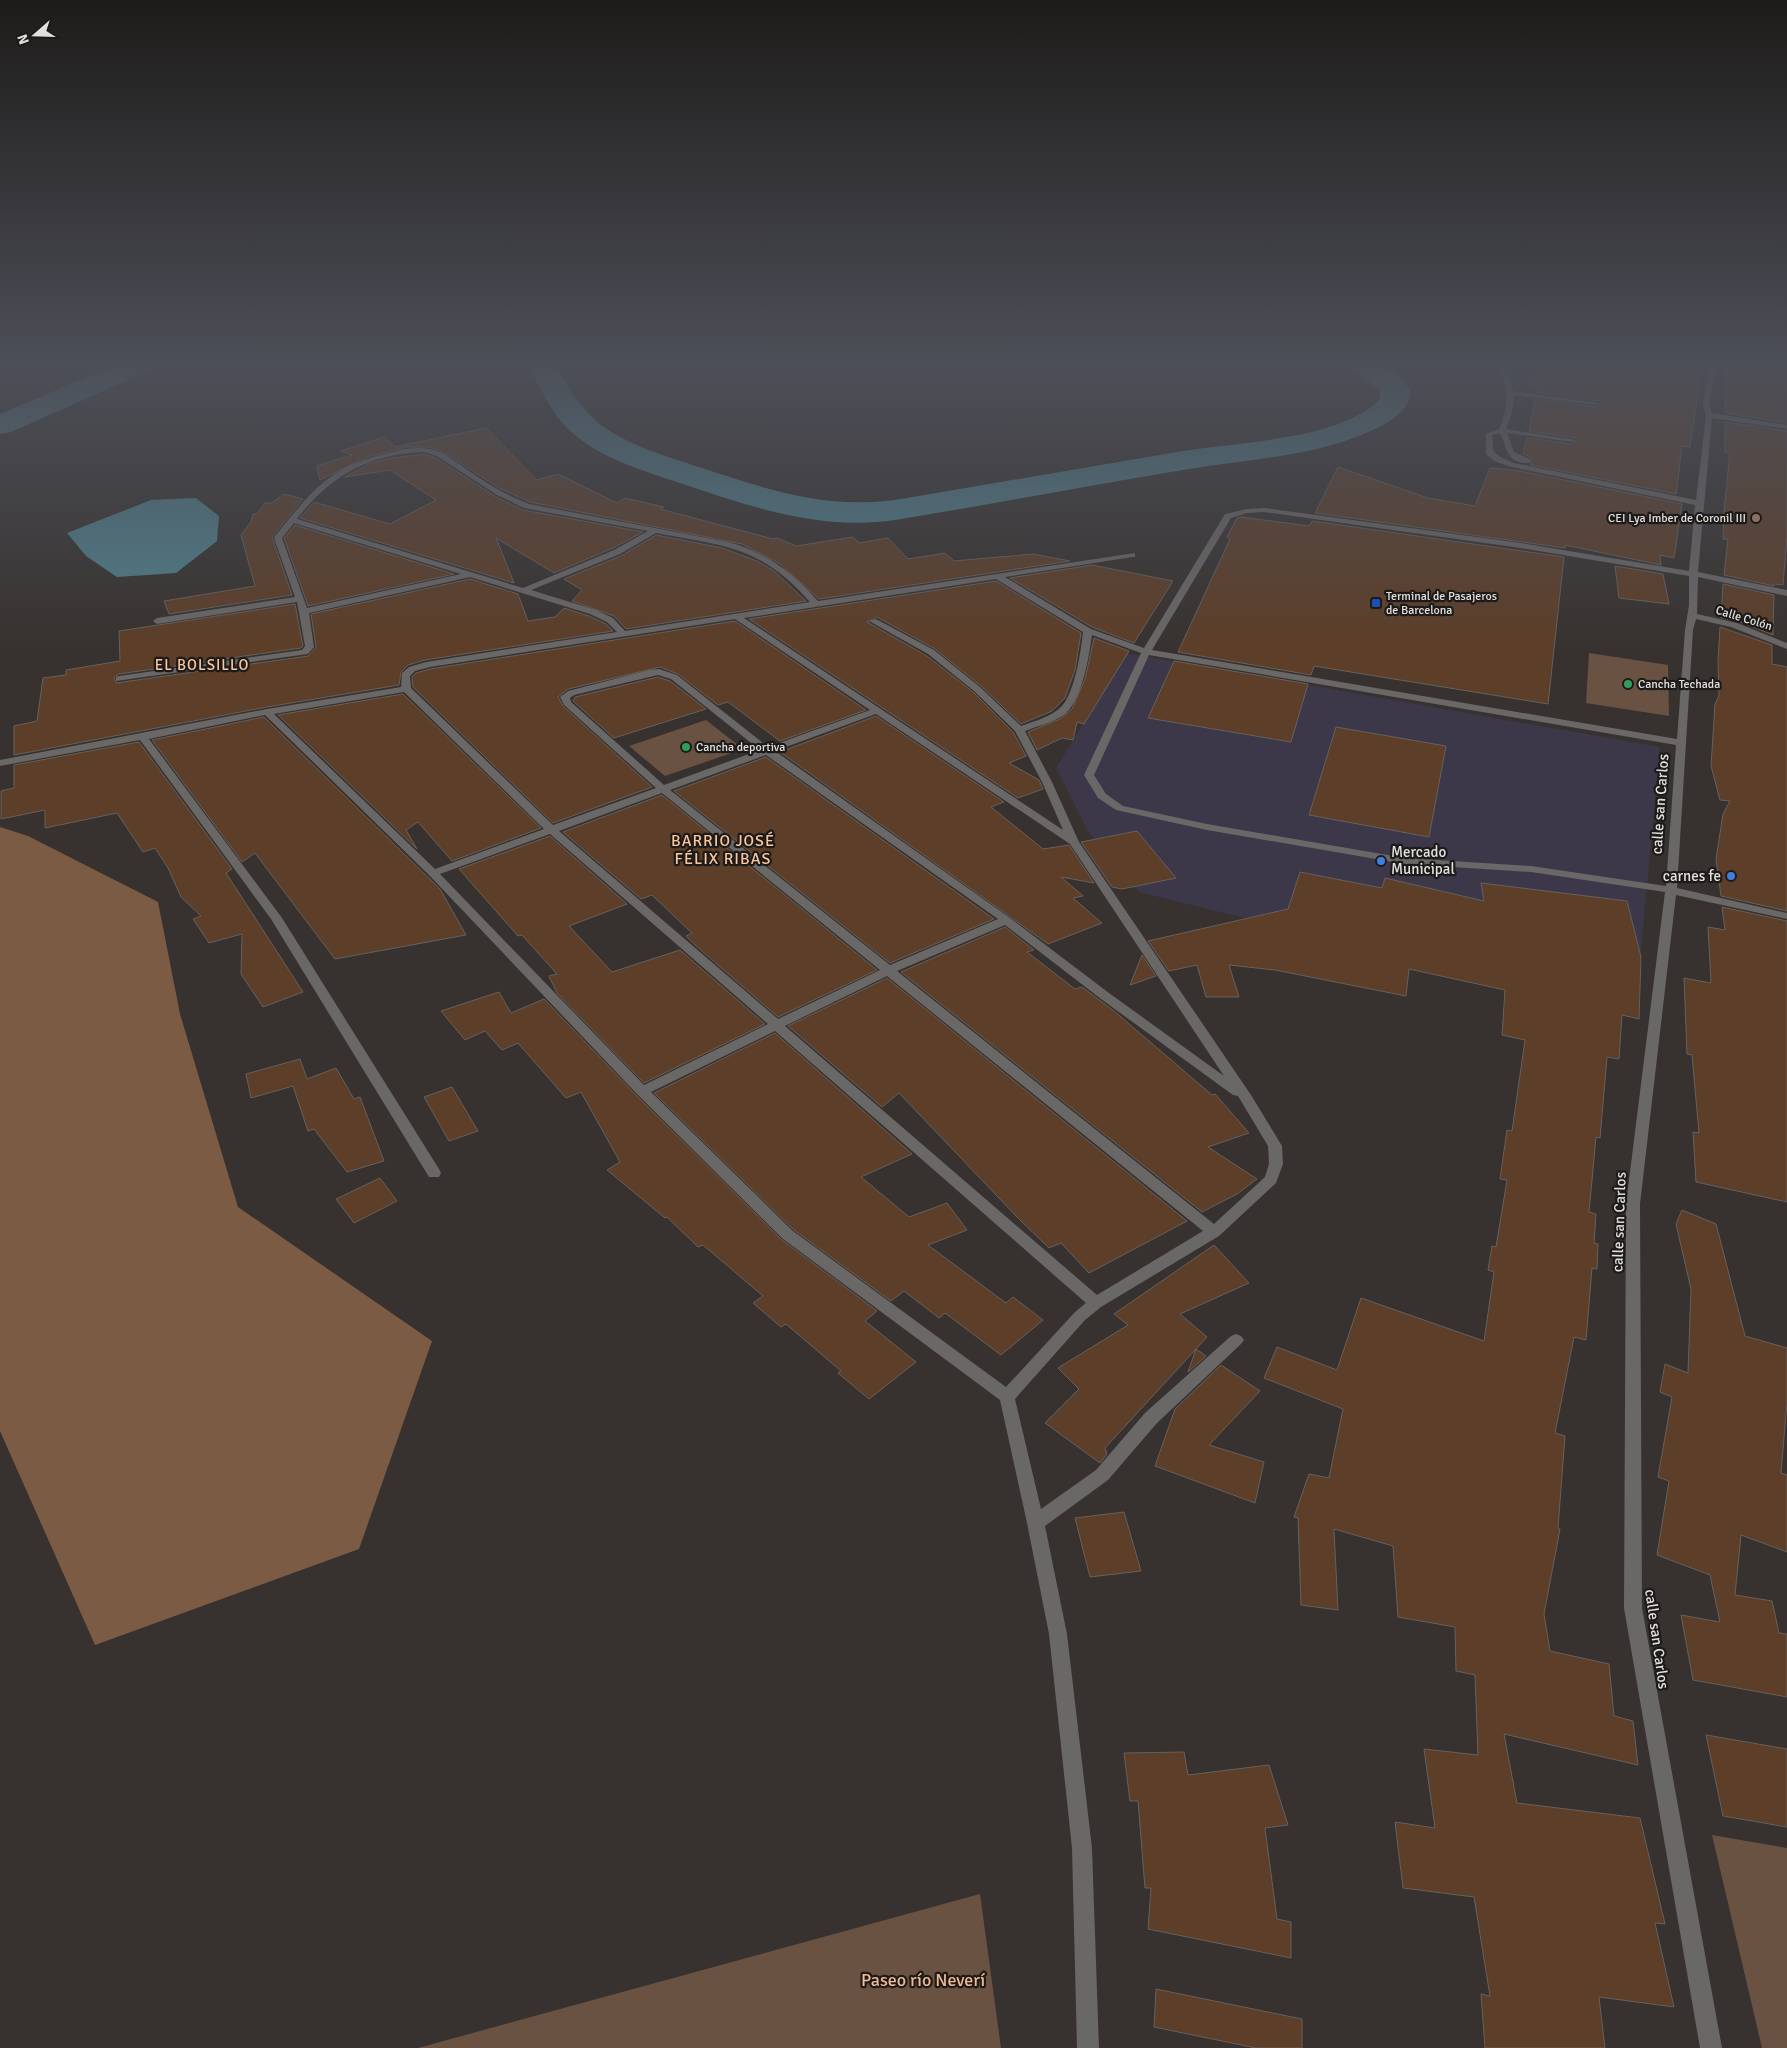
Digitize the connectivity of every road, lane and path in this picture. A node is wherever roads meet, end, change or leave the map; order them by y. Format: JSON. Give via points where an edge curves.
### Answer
{"nodes":[{"id":1,"x":370,"y":461,"type":"edge"},
{"id":2,"x":447,"y":461,"type":"edge"},
{"id":3,"x":1501,"y":461,"type":"edge"},
{"id":4,"x":1524,"y":461,"type":"edge"},
{"id":5,"x":1704,"y":461,"type":"edge"},
{"id":6,"x":1699,"y":499,"type":"junction"},
{"id":7,"x":294,"y":520,"type":"junction"},
{"id":8,"x":654,"y":531,"type":"junction"},
{"id":9,"x":1132,"y":555,"type":"dead end"},
{"id":10,"x":1693,"y":573,"type":"junction"},
{"id":11,"x":470,"y":575,"type":"junction"},
{"id":12,"x":999,"y":577,"type":"junction"},
{"id":13,"x":522,"y":591,"type":"junction"},
{"id":14,"x":1787,"y":593,"type":"edge"},
{"id":15,"x":301,"y":599,"type":"junction"},
{"id":16,"x":817,"y":605,"type":"junction"},
{"id":17,"x":304,"y":611,"type":"junction"},
{"id":18,"x":1693,"y":616,"type":"junction"},
{"id":19,"x":737,"y":618,"type":"junction"},
{"id":20,"x":157,"y":621,"type":"dead end"},
{"id":21,"x":873,"y":622,"type":"dead end"},
{"id":22,"x":1088,"y":631,"type":"junction"},
{"id":23,"x":624,"y":635,"type":"junction"},
{"id":24,"x":1787,"y":646,"type":"edge"},
{"id":25,"x":1146,"y":652,"type":"junction"},
{"id":26,"x":119,"y":679,"type":"dead end"},
{"id":27,"x":406,"y":689,"type":"junction"},
{"id":28,"x":876,"y":711,"type":"junction"},
{"id":29,"x":267,"y":712,"type":"junction"},
{"id":30,"x":1019,"y":730,"type":"junction"},
{"id":31,"x":143,"y":737,"type":"junction"},
{"id":32,"x":1680,"y":743,"type":"junction"},
{"id":33,"x":766,"y":750,"type":"junction"},
{"id":34,"x":0,"y":763,"type":"edge"},
{"id":35,"x":664,"y":789,"type":"junction"},
{"id":36,"x":552,"y":830,"type":"junction"},
{"id":37,"x":1074,"y":842,"type":"junction"},
{"id":38,"x":434,"y":873,"type":"junction"},
{"id":39,"x":1671,"y":890,"type":"junction"},
{"id":40,"x":1787,"y":916,"type":"edge"},
{"id":41,"x":1006,"y":920,"type":"junction"},
{"id":42,"x":889,"y":970,"type":"junction"},
{"id":43,"x":774,"y":1025,"type":"junction"},
{"id":44,"x":642,"y":1091,"type":"junction"},
{"id":45,"x":1246,"y":1098,"type":"junction"},
{"id":46,"x":434,"y":1173,"type":"dead end"},
{"id":47,"x":1214,"y":1232,"type":"junction"},
{"id":48,"x":1096,"y":1303,"type":"junction"},
{"id":49,"x":1236,"y":1340,"type":"dead end"},
{"id":50,"x":1007,"y":1397,"type":"junction"},
{"id":51,"x":1036,"y":1523,"type":"junction"},
{"id":52,"x":1088,"y":2048,"type":"edge"},
{"id":53,"x":1711,"y":2048,"type":"edge"}],
"edges":[{"from":1,"to":7,"type":"street","via":[[332,478],[314,494]]},
{"from":2,"to":8,"type":"street","via":[[510,501]]},
{"from":3,"to":6,"type":"street"},
{"from":4,"to":6,"type":"street"},
{"from":5,"to":6,"type":"street","name":"calle san Carlos"},
{"from":6,"to":10,"type":"street","name":"calle san Carlos"},
{"from":7,"to":11,"type":"street"},
{"from":7,"to":15,"type":"street","via":[[278,538]]},
{"from":8,"to":13,"type":"street","via":[[617,552]]},
{"from":8,"to":16,"type":"street","via":[[728,544],[758,553],[794,578]]},
{"from":9,"to":12,"type":"street"},
{"from":10,"to":14,"type":"street"},
{"from":10,"to":18,"type":"street","name":"calle san Carlos"},
{"from":10,"to":25,"type":"street","via":[[1440,534],[1264,510],[1247,511],[1228,516]]},
{"from":11,"to":13,"type":"street"},
{"from":11,"to":17,"type":"street"},
{"from":12,"to":16,"type":"street"},
{"from":12,"to":22,"type":"street"},
{"from":13,"to":23,"type":"street","via":[[593,612],[610,620]]},
{"from":15,"to":17,"type":"street"},
{"from":15,"to":20,"type":"street"},
{"from":16,"to":19,"type":"street"},
{"from":17,"to":26,"type":"street","via":[[310,648],[305,652]]},
{"from":18,"to":24,"type":"street","name":"Calle Colón","via":[[1734,625]]},
{"from":18,"to":32,"type":"street","name":"calle san Carlos","via":[[1689,630]]},
{"from":19,"to":23,"type":"street"},
{"from":19,"to":28,"type":"street"},
{"from":21,"to":30,"type":"street","via":[[931,652],[977,689]]},
{"from":22,"to":25,"type":"street"},
{"from":22,"to":30,"type":"street","via":[[1080,674],[1065,709]]},
{"from":23,"to":27,"type":"street","via":[[429,664],[405,675]]},
{"from":25,"to":32,"type":"street"},
{"from":25,"to":39,"type":"street","via":[[1089,775],[1102,796],[1120,808],[1405,862],[1530,869]]},
{"from":27,"to":29,"type":"street"},
{"from":27,"to":36,"type":"street"},
{"from":28,"to":33,"type":"street"},
{"from":28,"to":37,"type":"street"},
{"from":29,"to":31,"type":"street"},
{"from":29,"to":38,"type":"street"},
{"from":30,"to":37,"type":"street"},
{"from":31,"to":34,"type":"street"},
{"from":31,"to":46,"type":"street","via":[[276,918]]},
{"from":32,"to":39,"type":"street","name":"calle san Carlos"},
{"from":33,"to":35,"type":"street"},
{"from":33,"to":35,"type":"street","via":[[666,674],[649,673],[565,697],[567,703]]},
{"from":33,"to":41,"type":"street"},
{"from":35,"to":36,"type":"street"},
{"from":35,"to":42,"type":"street"},
{"from":36,"to":38,"type":"street"},
{"from":36,"to":43,"type":"street"},
{"from":37,"to":45,"type":"street"},
{"from":38,"to":44,"type":"street"},
{"from":39,"to":40,"type":"street"},
{"from":39,"to":53,"type":"street","name":"calle san Carlos","via":[[1633,1204],[1633,1608]]},
{"from":41,"to":42,"type":"street"},
{"from":41,"to":45,"type":"street","via":[[1104,996]]},
{"from":42,"to":43,"type":"street"},
{"from":42,"to":47,"type":"street"},
{"from":43,"to":44,"type":"street"},
{"from":43,"to":48,"type":"street"},
{"from":44,"to":50,"type":"street","via":[[788,1235]]},
{"from":45,"to":47,"type":"street","via":[[1275,1146],[1276,1164],[1271,1179]]},
{"from":47,"to":48,"type":"street"},
{"from":48,"to":50,"type":"street","via":[[1080,1316]]},
{"from":49,"to":51,"type":"street","via":[[1151,1418],[1102,1475]]},
{"from":50,"to":51,"type":"street"},
{"from":51,"to":52,"type":"street","via":[[1058,1634],[1082,1848]]}]}
